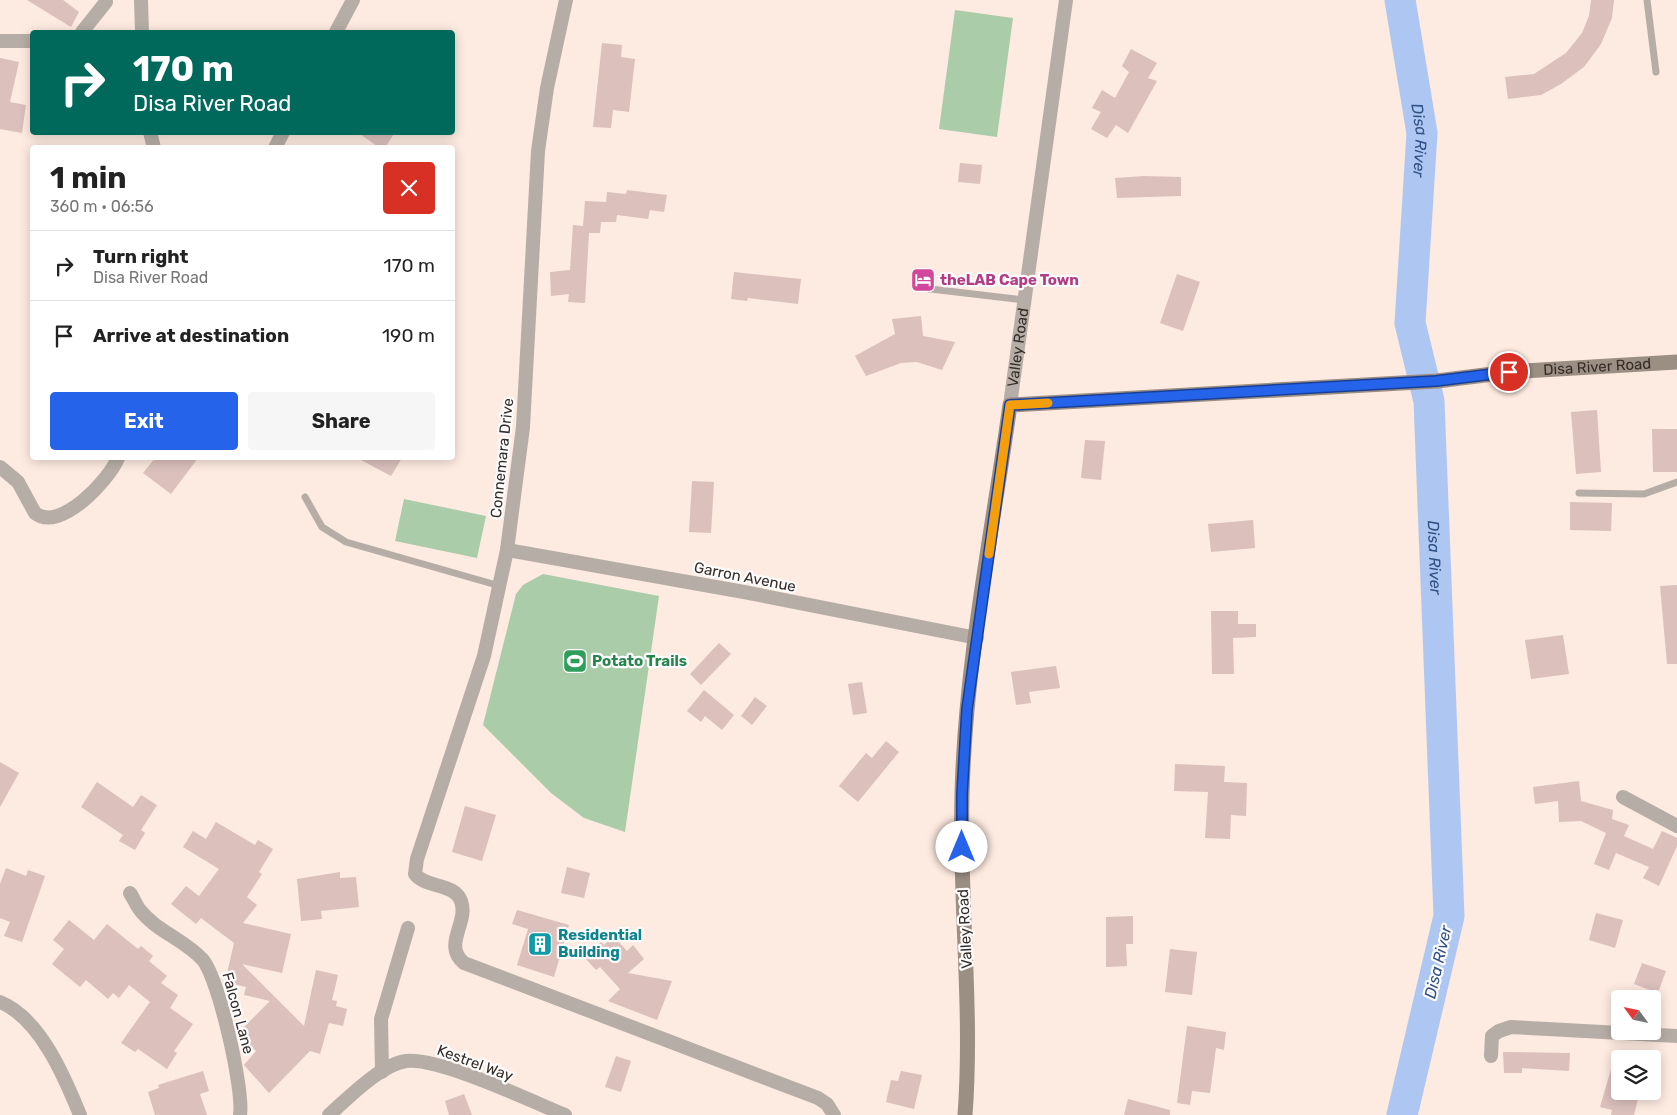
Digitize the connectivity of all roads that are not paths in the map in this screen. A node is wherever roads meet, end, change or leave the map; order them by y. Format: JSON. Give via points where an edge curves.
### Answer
{"nodes":[{"id":1,"x":141,"y":0,"type":"edge"},
{"id":2,"x":353,"y":0,"type":"edge"},
{"id":3,"x":566,"y":0,"type":"edge"},
{"id":4,"x":1066,"y":0,"type":"edge"},
{"id":5,"x":1647,"y":0,"type":"edge"},
{"id":6,"x":106,"y":2,"type":"dead end"},
{"id":7,"x":84,"y":30,"type":"edge"},
{"id":8,"x":142,"y":30,"type":"edge"},
{"id":9,"x":337,"y":30,"type":"edge"},
{"id":10,"x":0,"y":41,"type":"edge"},
{"id":11,"x":30,"y":41,"type":"edge"},
{"id":12,"x":1656,"y":72,"type":"dead end"},
{"id":13,"x":922,"y":288,"type":"dead end"},
{"id":14,"x":1024,"y":300,"type":"junction"},
{"id":15,"x":1677,"y":362,"type":"edge"},
{"id":16,"x":1010,"y":405,"type":"junction"},
{"id":17,"x":117,"y":460,"type":"edge"},
{"id":18,"x":0,"y":467,"type":"edge"},
{"id":19,"x":1677,"y":482,"type":"edge"},
{"id":20,"x":1579,"y":493,"type":"dead end"},
{"id":21,"x":306,"y":497,"type":"dead end"},
{"id":22,"x":508,"y":550,"type":"junction"},
{"id":23,"x":500,"y":586,"type":"junction"},
{"id":24,"x":976,"y":638,"type":"junction"},
{"id":25,"x":1623,"y":797,"type":"dead end"},
{"id":26,"x":1677,"y":826,"type":"edge"},
{"id":27,"x":130,"y":894,"type":"dead end"},
{"id":28,"x":408,"y":928,"type":"dead end"},
{"id":29,"x":0,"y":1002,"type":"edge"},
{"id":30,"x":1677,"y":1036,"type":"edge"},
{"id":31,"x":1490,"y":1056,"type":"dead end"},
{"id":32,"x":382,"y":1072,"type":"junction"},
{"id":33,"x":80,"y":1115,"type":"edge"},
{"id":34,"x":240,"y":1115,"type":"edge"},
{"id":35,"x":328,"y":1115,"type":"edge"},
{"id":36,"x":565,"y":1115,"type":"edge"},
{"id":37,"x":834,"y":1115,"type":"edge"},
{"id":38,"x":965,"y":1115,"type":"edge"}],
"edges":[{"from":1,"to":8,"type":"street"},
{"from":2,"to":9,"type":"street"},
{"from":3,"to":22,"type":"street","name":"Connemara Drive","via":[[547,88],[538,151],[523,427]]},
{"from":4,"to":14,"type":"street","name":"Valley Road"},
{"from":5,"to":12,"type":"lane"},
{"from":6,"to":7,"type":"street"},
{"from":10,"to":11,"type":"street"},
{"from":13,"to":14,"type":"lane"},
{"from":14,"to":16,"type":"street","name":"Valley Road"},
{"from":15,"to":16,"type":"street","name":"Disa River Road","via":[[1509,372],[1436,381]]},
{"from":16,"to":24,"type":"street","name":"Valley Road"},
{"from":17,"to":18,"type":"street","via":[[95,492],[50,518],[35,513],[18,482]]},
{"from":19,"to":20,"type":"lane","via":[[1644,494]]},
{"from":21,"to":23,"type":"lane","via":[[322,528],[346,542]]},
{"from":22,"to":23,"type":"street","name":"Connemara Drive"},
{"from":22,"to":24,"type":"street","name":"Garron Avenue"},
{"from":23,"to":37,"type":"street","name":"Connemara Drive","via":[[484,656],[414,870],[420,880],[455,892],[461,901],[454,949],[457,956],[464,963],[818,1098]]},
{"from":24,"to":38,"type":"street","name":"Valley Road","via":[[967,709],[962,794],[968,989]]},
{"from":25,"to":26,"type":"street"},
{"from":27,"to":34,"type":"street","name":"Falcon Lane","via":[[142,912],[192,950],[208,968],[239,1078]]},
{"from":28,"to":32,"type":"street","via":[[382,1011]]},
{"from":29,"to":33,"type":"street","via":[[17,1012],[54,1056]]},
{"from":30,"to":31,"type":"street","via":[[1511,1027],[1492,1036]]},
{"from":32,"to":35,"type":"street","name":"Kestrel Way"},
{"from":32,"to":36,"type":"street","name":"Kestrel Way","via":[[407,1061],[435,1064]]}]}
